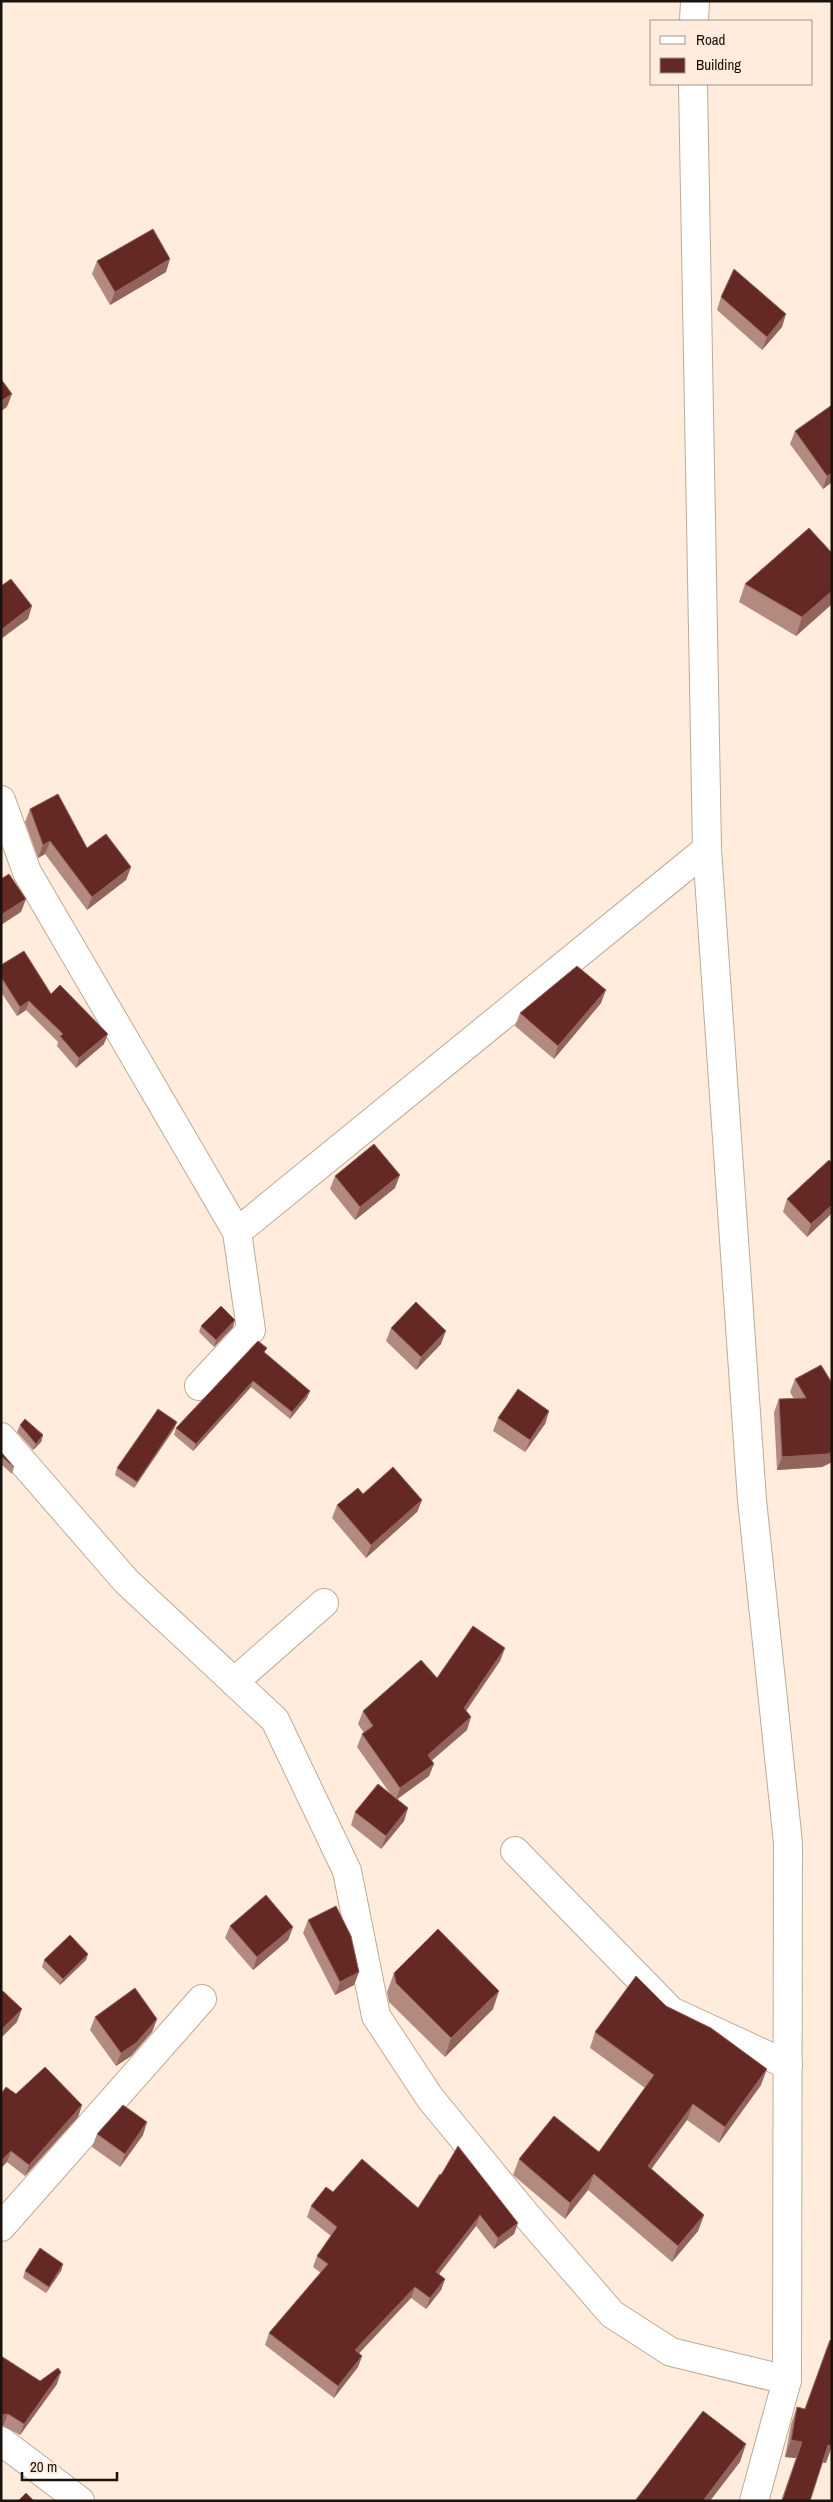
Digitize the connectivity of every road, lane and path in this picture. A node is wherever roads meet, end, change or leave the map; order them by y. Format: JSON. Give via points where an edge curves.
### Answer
{"nodes":[{"id":1,"x":695,"y":1,"type":"edge"},
{"id":2,"x":694,"y":20,"type":"edge"},
{"id":3,"x":693,"y":85,"type":"edge"},
{"id":4,"x":1,"y":800,"type":"edge"},
{"id":5,"x":707,"y":849,"type":"junction"},
{"id":6,"x":237,"y":1232,"type":"junction"},
{"id":7,"x":199,"y":1386,"type":"dead end"},
{"id":8,"x":1,"y":1437,"type":"edge"},
{"id":9,"x":324,"y":1603,"type":"dead end"},
{"id":10,"x":234,"y":1682,"type":"junction"},
{"id":11,"x":515,"y":1851,"type":"dead end"},
{"id":12,"x":202,"y":1999,"type":"dead end"},
{"id":13,"x":788,"y":2065,"type":"junction"},
{"id":14,"x":1,"y":2227,"type":"edge"},
{"id":15,"x":787,"y":2380,"type":"junction"},
{"id":16,"x":1,"y":2441,"type":"edge"},
{"id":17,"x":80,"y":2501,"type":"edge"},
{"id":18,"x":754,"y":2501,"type":"edge"}],
"edges":[{"from":1,"to":2,"type":"street"},
{"from":3,"to":5,"type":"street"},
{"from":4,"to":6,"type":"street","via":[[27,872]]},
{"from":5,"to":6,"type":"street"},
{"from":5,"to":13,"type":"street","via":[[752,1500],[788,1843]]},
{"from":6,"to":7,"type":"street","via":[[251,1330]]},
{"from":8,"to":10,"type":"street","via":[[126,1581]]},
{"from":9,"to":10,"type":"street"},
{"from":10,"to":15,"type":"street","via":[[275,1720],[347,1871],[376,2016],[430,2098],[612,2314],[671,2352]]},
{"from":11,"to":13,"type":"street","via":[[672,2011]]},
{"from":12,"to":14,"type":"street"},
{"from":13,"to":15,"type":"street"},
{"from":15,"to":18,"type":"street"},
{"from":16,"to":17,"type":"street"}]}
